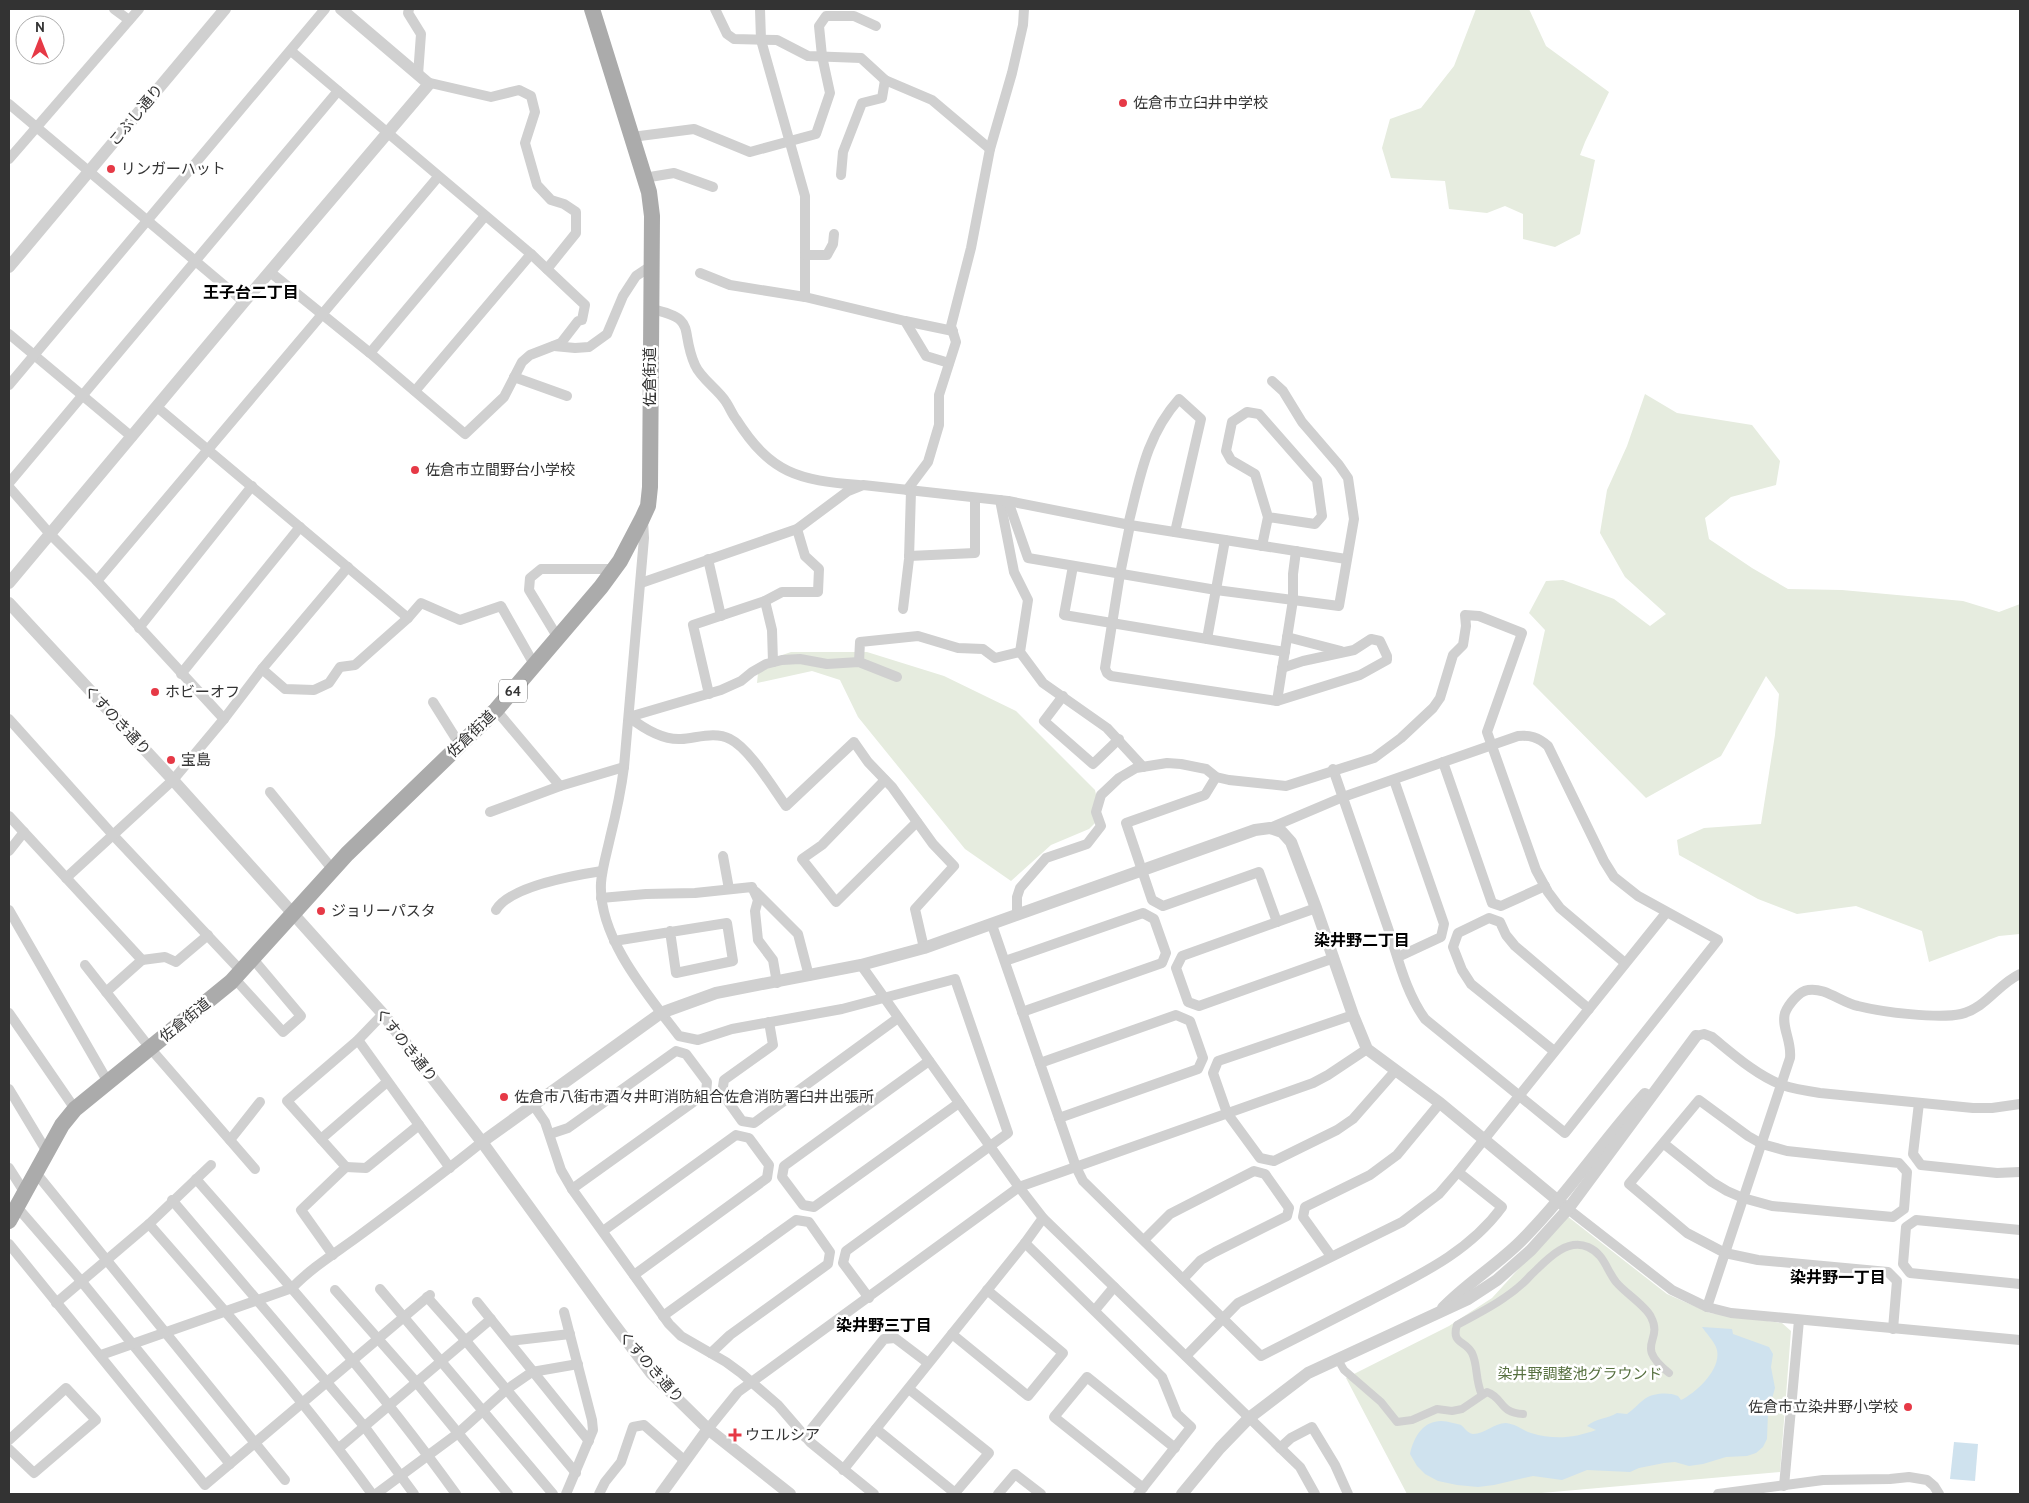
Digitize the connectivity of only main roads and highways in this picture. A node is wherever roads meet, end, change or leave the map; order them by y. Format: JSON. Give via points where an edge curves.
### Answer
{"nodes":[{"id":1,"x":592,"y":9,"type":"edge"},
{"id":2,"x":13,"y":1214,"type":"edge"}],
"edges":[{"from":1,"to":2,"type":"main road","name":"佐倉街道","number":"64","via":[[644,178],[652,216],[650,487],[648,506],[642,519],[614,569],[496,710],[387,814],[238,975],[74,1109]]}]}
